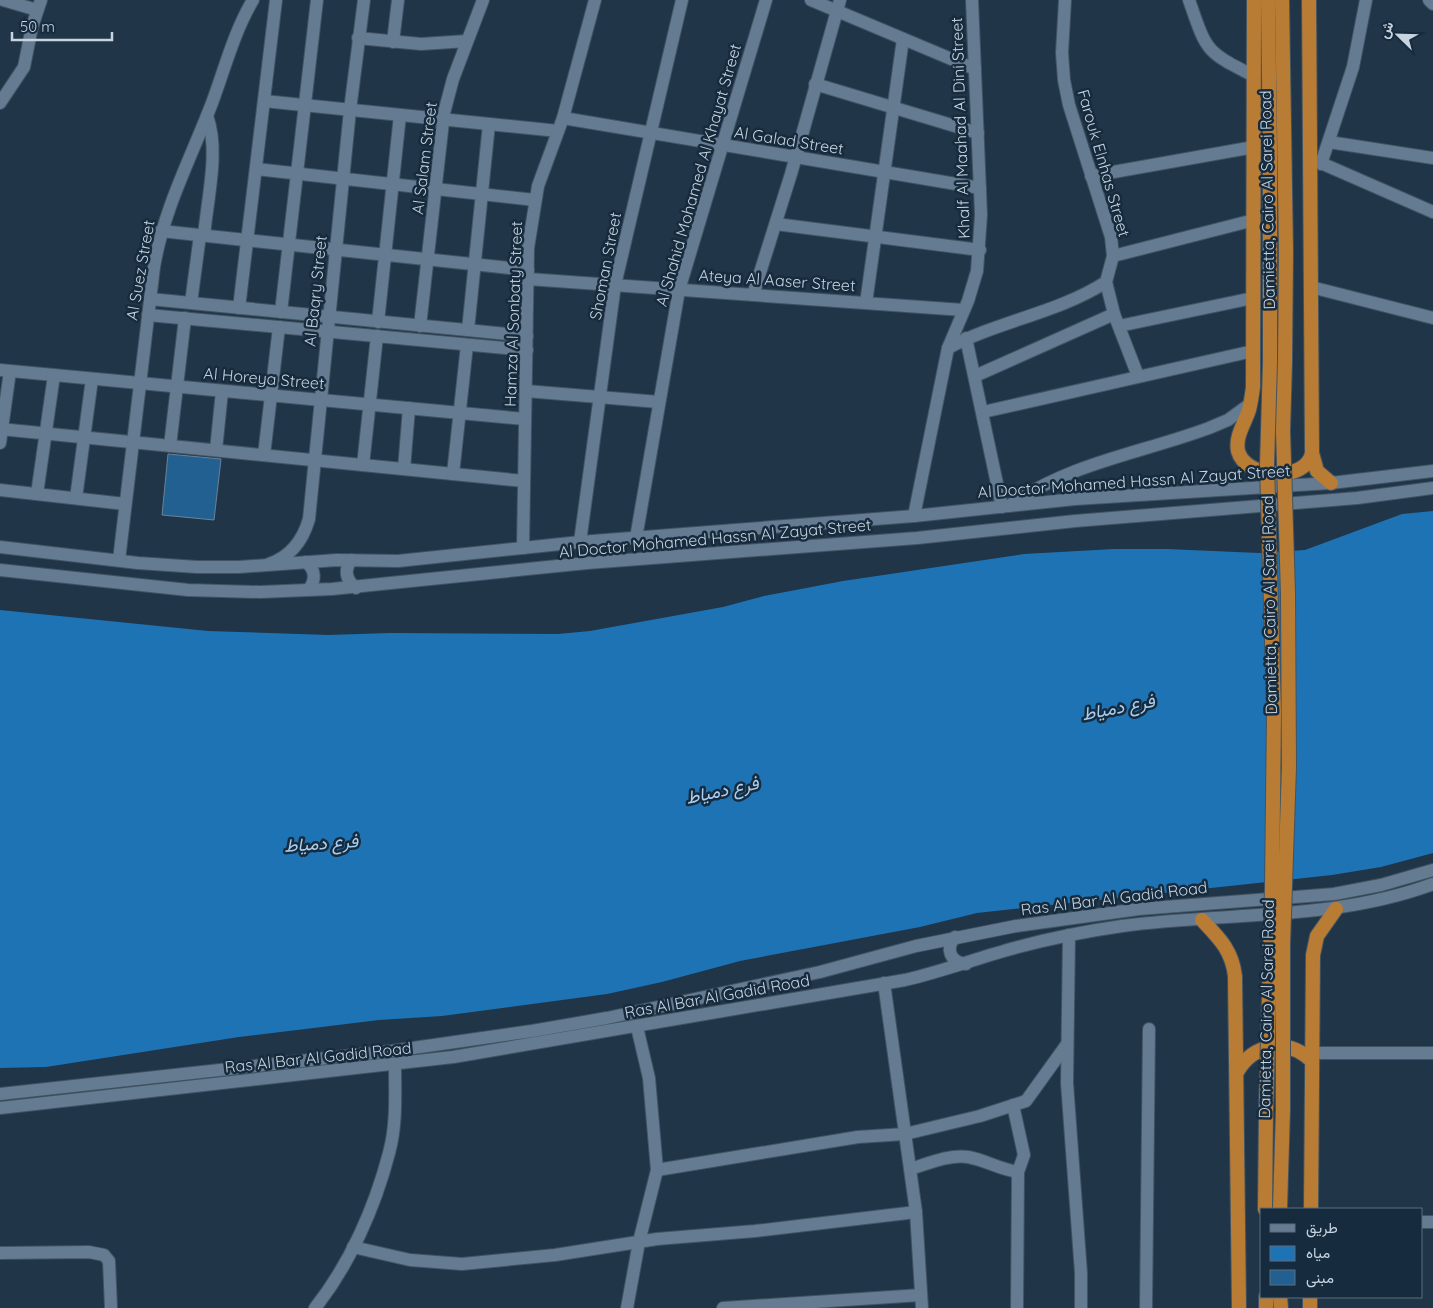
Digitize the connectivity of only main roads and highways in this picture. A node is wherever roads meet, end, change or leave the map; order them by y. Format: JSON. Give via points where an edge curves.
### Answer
{"nodes":[{"id":1,"x":1254,"y":0,"type":"edge"},
{"id":2,"x":1268,"y":0,"type":"edge"},
{"id":3,"x":1282,"y":0,"type":"edge"},
{"id":4,"x":1308,"y":0,"type":"edge"},
{"id":5,"x":1312,"y":452,"type":"junction"},
{"id":6,"x":1331,"y":483,"type":"road end"},
{"id":7,"x":1336,"y":909,"type":"road end"},
{"id":8,"x":1202,"y":920,"type":"road end"},
{"id":9,"x":1312,"y":1057,"type":"junction"},
{"id":10,"x":1237,"y":1072,"type":"junction"},
{"id":11,"x":1265,"y":1208,"type":"edge"},
{"id":12,"x":1280,"y":1208,"type":"edge"},
{"id":13,"x":1311,"y":1208,"type":"edge"},
{"id":14,"x":1240,"y":1308,"type":"edge"}],
"edges":[{"from":1,"to":5,"type":"highway","via":[[1253,351],[1250,404],[1239,433],[1238,446],[1242,459],[1251,468],[1264,473],[1296,471],[1308,463]]},
{"from":2,"to":11,"type":"highway","name":"Damietta, Cairo Al Sarei Road","bridge":true,"via":[[1268,465],[1274,712]]},
{"from":3,"to":12,"type":"highway","name":"Damietta, Cairo Al Sarei Road","bridge":true,"via":[[1286,251],[1283,431],[1289,767]]},
{"from":4,"to":5,"type":"highway","via":[[1315,161],[1311,287]]},
{"from":5,"to":6,"type":"highway","via":[[1317,471]]},
{"from":7,"to":9,"type":"highway","via":[[1322,928],[1315,946]]},
{"from":8,"to":10,"type":"highway","via":[[1222,940],[1233,963]]},
{"from":9,"to":10,"type":"highway","via":[[1294,1049],[1272,1046],[1251,1055]]},
{"from":9,"to":13,"type":"highway"},
{"from":10,"to":14,"type":"highway"}]}
